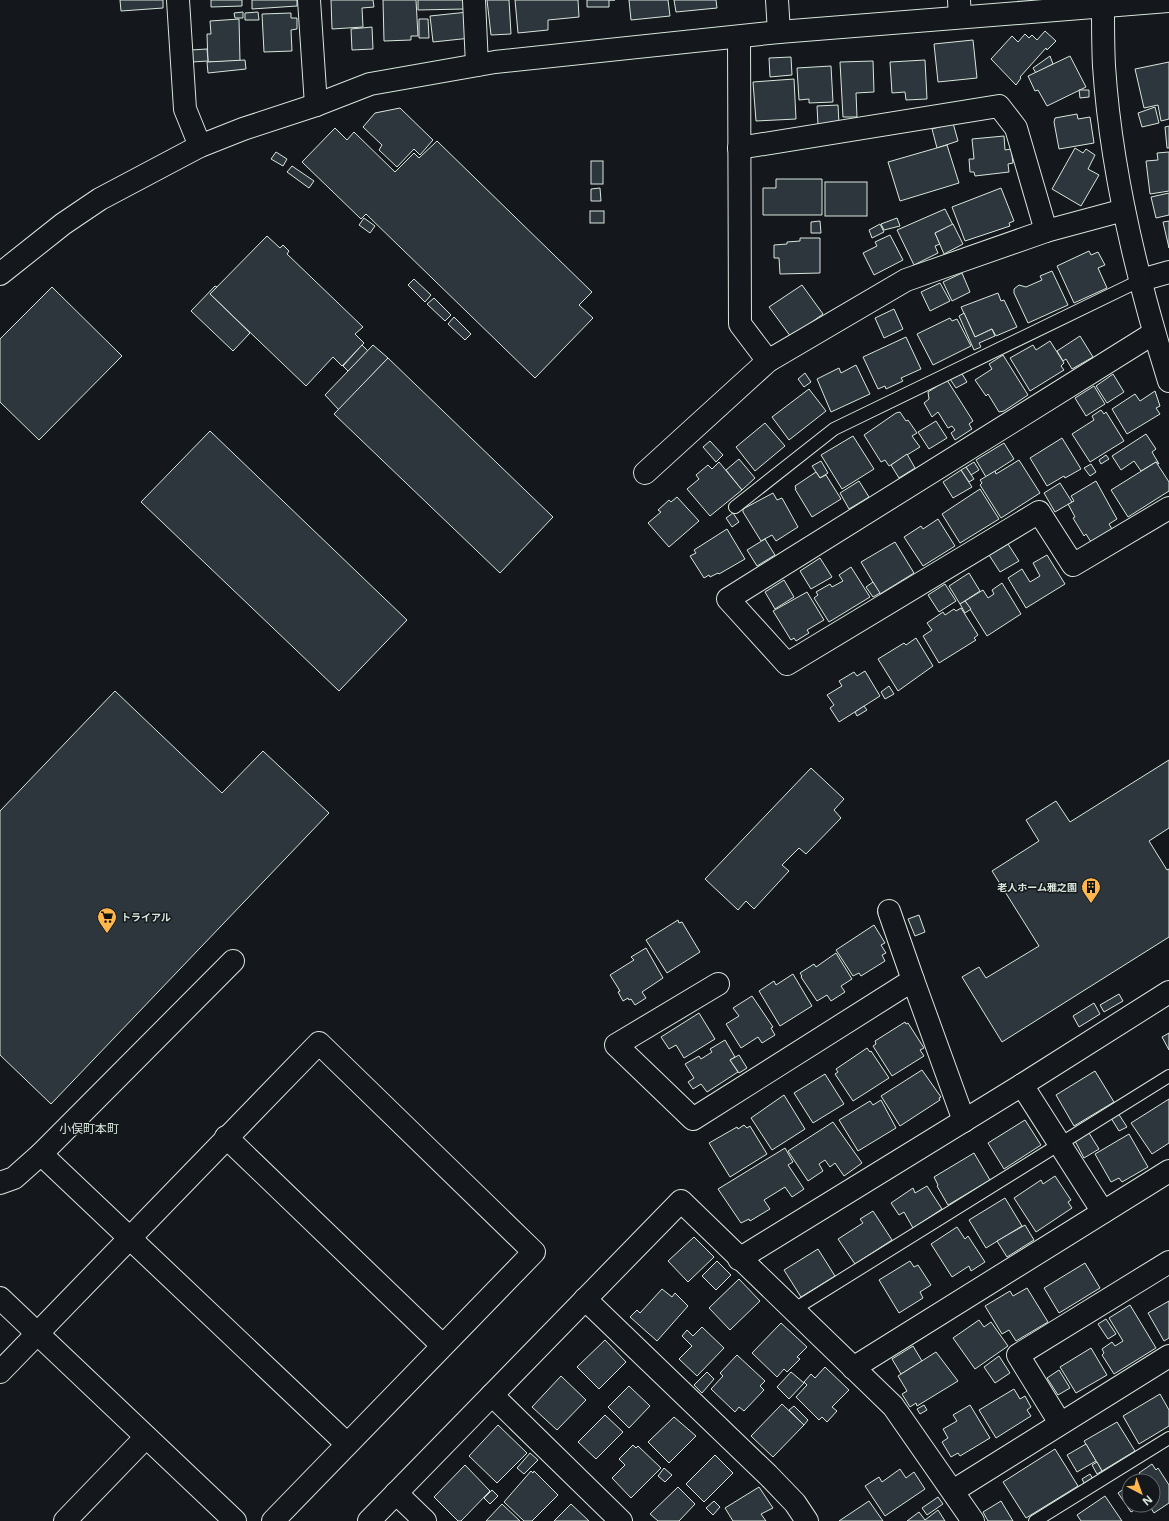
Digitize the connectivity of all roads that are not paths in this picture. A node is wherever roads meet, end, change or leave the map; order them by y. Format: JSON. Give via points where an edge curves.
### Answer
{"nodes":[{"id":1,"x":178,"y":0,"type":"edge"},
{"id":2,"x":309,"y":0,"type":"edge"},
{"id":3,"x":474,"y":0,"type":"edge"},
{"id":4,"x":777,"y":0,"type":"edge"},
{"id":5,"x":1169,"y":3,"type":"edge"},
{"id":6,"x":1102,"y":4,"type":"edge"},
{"id":7,"x":959,"y":9,"type":"edge"},
{"id":8,"x":778,"y":32,"type":"junction"},
{"id":9,"x":739,"y":37,"type":"junction"},
{"id":10,"x":477,"y":65,"type":"junction"},
{"id":11,"x":316,"y":105,"type":"junction"},
{"id":12,"x":200,"y":146,"type":"junction"},
{"id":13,"x":739,"y":148,"type":"junction"},
{"id":14,"x":1124,"y":210,"type":"junction"},
{"id":15,"x":1046,"y":231,"type":"junction"},
{"id":16,"x":1169,"y":272,"type":"edge"},
{"id":17,"x":0,"y":274,"type":"edge"},
{"id":18,"x":1141,"y":280,"type":"junction"},
{"id":19,"x":1154,"y":332,"type":"junction"},
{"id":20,"x":768,"y":361,"type":"junction"},
{"id":21,"x":1169,"y":381,"type":"edge"},
{"id":22,"x":645,"y":473,"type":"dead end"},
{"id":23,"x":735,"y":507,"type":"dead end"},
{"id":24,"x":1169,"y":508,"type":"edge"},
{"id":25,"x":889,"y":911,"type":"dead end"},
{"id":26,"x":233,"y":961,"type":"dead end"},
{"id":27,"x":913,"y":980,"type":"junction"},
{"id":28,"x":718,"y":984,"type":"dead end"},
{"id":29,"x":1169,"y":992,"type":"edge"},
{"id":30,"x":1169,"y":1076,"type":"edge"},
{"id":31,"x":1022,"y":1086,"type":"junction"},
{"id":32,"x":964,"y":1121,"type":"junction"},
{"id":33,"x":226,"y":1137,"type":"junction"},
{"id":34,"x":1059,"y":1144,"type":"junction"},
{"id":35,"x":41,"y":1154,"type":"junction"},
{"id":36,"x":1169,"y":1171,"type":"edge"},
{"id":37,"x":0,"y":1183,"type":"edge"},
{"id":38,"x":1103,"y":1212,"type":"junction"},
{"id":39,"x":130,"y":1238,"type":"junction"},
{"id":40,"x":739,"y":1259,"type":"junction"},
{"id":41,"x":1169,"y":1262,"type":"edge"},
{"id":42,"x":0,"y":1298,"type":"edge"},
{"id":43,"x":585,"y":1298,"type":"junction"},
{"id":44,"x":793,"y":1310,"type":"junction"},
{"id":45,"x":37,"y":1333,"type":"junction"},
{"id":46,"x":442,"y":1345,"type":"junction"},
{"id":47,"x":1169,"y":1356,"type":"edge"},
{"id":48,"x":853,"y":1368,"type":"junction"},
{"id":49,"x":0,"y":1372,"type":"edge"},
{"id":50,"x":492,"y":1395,"type":"junction"},
{"id":51,"x":1060,"y":1423,"type":"junction"},
{"id":52,"x":146,"y":1437,"type":"junction"},
{"id":53,"x":1169,"y":1438,"type":"edge"},
{"id":54,"x":347,"y":1444,"type":"junction"},
{"id":55,"x":953,"y":1492,"type":"junction"},
{"id":56,"x":396,"y":1493,"type":"junction"},
{"id":57,"x":65,"y":1521,"type":"edge"},
{"id":58,"x":234,"y":1521,"type":"edge"},
{"id":59,"x":273,"y":1521,"type":"edge"},
{"id":60,"x":369,"y":1521,"type":"edge"},
{"id":61,"x":424,"y":1521,"type":"edge"},
{"id":62,"x":622,"y":1521,"type":"edge"},
{"id":63,"x":807,"y":1521,"type":"edge"},
{"id":64,"x":973,"y":1521,"type":"edge"},
{"id":65,"x":1035,"y":1521,"type":"edge"}],
"edges":[{"from":1,"to":12,"type":"street","via":[[185,109]]},
{"from":2,"to":11,"type":"street"},
{"from":3,"to":10,"type":"street"},
{"from":4,"to":8,"type":"street"},
{"from":5,"to":6,"type":"street"},
{"from":6,"to":7,"type":"street"},
{"from":6,"to":14,"type":"street","via":[[1106,89]]},
{"from":7,"to":8,"type":"street"},
{"from":8,"to":9,"type":"street"},
{"from":9,"to":10,"type":"street"},
{"from":9,"to":13,"type":"street"},
{"from":10,"to":11,"type":"street","via":[[370,84]]},
{"from":11,"to":12,"type":"street"},
{"from":12,"to":17,"type":"street","via":[[100,199],[63,224]]},
{"from":13,"to":15,"type":"street","via":[[998,106],[1016,128]]},
{"from":13,"to":20,"type":"street","via":[[740,324]]},
{"from":14,"to":15,"type":"street"},
{"from":14,"to":18,"type":"street"},
{"from":15,"to":20,"type":"street","via":[[906,280]]},
{"from":16,"to":18,"type":"street"},
{"from":18,"to":19,"type":"street"},
{"from":18,"to":23,"type":"lane","via":[[834,429]]},
{"from":19,"to":21,"type":"street"},
{"from":19,"to":24,"type":"street","via":[[728,599],[787,664],[1038,512],[1073,565]]},
{"from":20,"to":22,"type":"street"},
{"from":25,"to":27,"type":"street"},
{"from":26,"to":35,"type":"street"},
{"from":27,"to":28,"type":"street","via":[[694,1118],[616,1045]]},
{"from":27,"to":32,"type":"street"},
{"from":29,"to":31,"type":"street"},
{"from":30,"to":34,"type":"lane"},
{"from":31,"to":32,"type":"street"},
{"from":31,"to":34,"type":"street"},
{"from":32,"to":40,"type":"street"},
{"from":33,"to":39,"type":"street"},
{"from":33,"to":46,"type":"street"},
{"from":33,"to":46,"type":"street","via":[[319,1043],[534,1252]]},
{"from":34,"to":38,"type":"street"},
{"from":34,"to":44,"type":"lane"},
{"from":35,"to":37,"type":"street","via":[[14,1178]]},
{"from":35,"to":39,"type":"street"},
{"from":36,"to":38,"type":"street"},
{"from":38,"to":48,"type":"street"},
{"from":39,"to":45,"type":"street"},
{"from":39,"to":54,"type":"street"},
{"from":40,"to":43,"type":"street","via":[[680,1201]]},
{"from":40,"to":44,"type":"street"},
{"from":41,"to":51,"type":"street","via":[[1018,1356]]},
{"from":42,"to":45,"type":"street"},
{"from":43,"to":50,"type":"street"},
{"from":43,"to":63,"type":"street","via":[[795,1502]]},
{"from":44,"to":48,"type":"street"},
{"from":45,"to":49,"type":"street"},
{"from":45,"to":52,"type":"street"},
{"from":46,"to":54,"type":"street"},
{"from":47,"to":51,"type":"street"},
{"from":48,"to":55,"type":"street","via":[[893,1406]]},
{"from":50,"to":56,"type":"street"},
{"from":50,"to":62,"type":"street"},
{"from":51,"to":55,"type":"street"},
{"from":52,"to":57,"type":"street"},
{"from":52,"to":58,"type":"street"},
{"from":53,"to":65,"type":"lane"},
{"from":54,"to":59,"type":"street"},
{"from":55,"to":64,"type":"street"},
{"from":56,"to":60,"type":"street"},
{"from":56,"to":61,"type":"street"}]}
